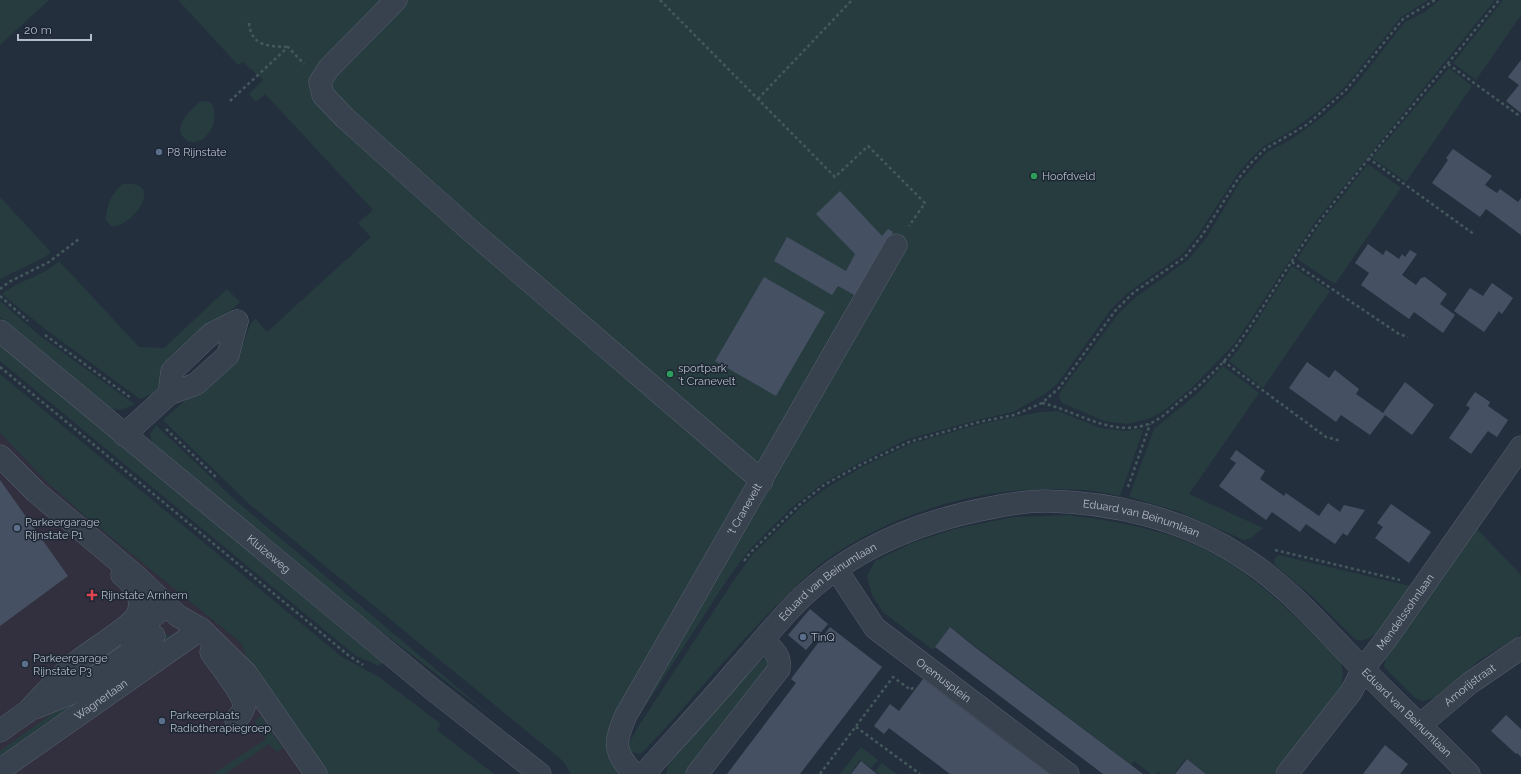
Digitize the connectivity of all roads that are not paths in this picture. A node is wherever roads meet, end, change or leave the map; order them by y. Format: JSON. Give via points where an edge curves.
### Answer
{"nodes":[{"id":1,"x":396,"y":0,"type":"edge"},
{"id":2,"x":896,"y":245,"type":"road end"},
{"id":3,"x":0,"y":331,"type":"edge"},
{"id":4,"x":169,"y":394,"type":"dead end"},
{"id":5,"x":124,"y":434,"type":"junction"},
{"id":6,"x":1521,"y":447,"type":"edge"},
{"id":7,"x":5,"y":460,"type":"edge"},
{"id":8,"x":762,"y":481,"type":"junction"},
{"id":9,"x":836,"y":570,"type":"junction"},
{"id":10,"x":173,"y":610,"type":"junction"},
{"id":11,"x":201,"y":629,"type":"junction"},
{"id":12,"x":763,"y":640,"type":"junction"},
{"id":13,"x":1521,"y":648,"type":"edge"},
{"id":14,"x":1363,"y":669,"type":"junction"},
{"id":15,"x":27,"y":712,"type":"junction"},
{"id":16,"x":236,"y":720,"type":"dead end"},
{"id":17,"x":1420,"y":725,"type":"junction"},
{"id":18,"x":0,"y":731,"type":"edge"},
{"id":19,"x":0,"y":770,"type":"edge"},
{"id":20,"x":316,"y":774,"type":"edge"},
{"id":21,"x":540,"y":774,"type":"edge"},
{"id":22,"x":634,"y":774,"type":"edge"},
{"id":23,"x":644,"y":774,"type":"edge"},
{"id":24,"x":697,"y":774,"type":"edge"},
{"id":25,"x":1068,"y":774,"type":"edge"},
{"id":26,"x":1287,"y":774,"type":"edge"},
{"id":27,"x":1469,"y":774,"type":"edge"}],
"edges":[{"from":1,"to":8,"type":"street","via":[[328,68],[320,82],[323,94],[345,118],[470,230]]},
{"from":2,"to":8,"type":"street","name":"'t Cranevelt"},
{"from":3,"to":5,"type":"street","name":"Kluizeweg"},
{"from":4,"to":5,"type":"street"},
{"from":5,"to":21,"type":"street","name":"Kluizeweg","via":[[431,688]]},
{"from":6,"to":14,"type":"street","name":"Mendelssohnlaan"},
{"from":7,"to":10,"type":"street","via":[[36,492]]},
{"from":7,"to":15,"type":"street","via":[[30,497],[131,582],[140,606],[137,616],[75,663]]},
{"from":8,"to":22,"type":"street","name":"'t Cranevelt","via":[[626,715],[617,749],[620,757]]},
{"from":9,"to":12,"type":"street","name":"Eduard van Beinumlaan","via":[[802,597]]},
{"from":9,"to":14,"type":"street","name":"Eduard van Beinumlaan","via":[[901,533],[963,513],[1008,504],[1045,501],[1122,510],[1159,518],[1207,537],[1243,557],[1274,581]]},
{"from":9,"to":25,"type":"street","name":"Oremusplein","via":[[875,628]]},
{"from":10,"to":11,"type":"street"},
{"from":10,"to":15,"type":"street","via":[[137,632]]},
{"from":11,"to":16,"type":"street","via":[[209,650],[241,696],[244,704]]},
{"from":11,"to":19,"type":"street","name":"Wagnerlaan"},
{"from":11,"to":20,"type":"street","via":[[246,673],[294,756]]},
{"from":12,"to":23,"type":"street","name":"Eduard van Beinumlaan"},
{"from":12,"to":24,"type":"street","via":[[777,654],[780,660],[779,669]]},
{"from":13,"to":17,"type":"street","name":"Amorijstraat","via":[[1470,683]]},
{"from":14,"to":17,"type":"street","name":"Eduard van Beinumlaan"},
{"from":14,"to":26,"type":"street","name":"Mendelssohnlaan","via":[[1350,692]]},
{"from":15,"to":18,"type":"street"},
{"from":17,"to":27,"type":"street","name":"Eduard van Beinumlaan"}]}
